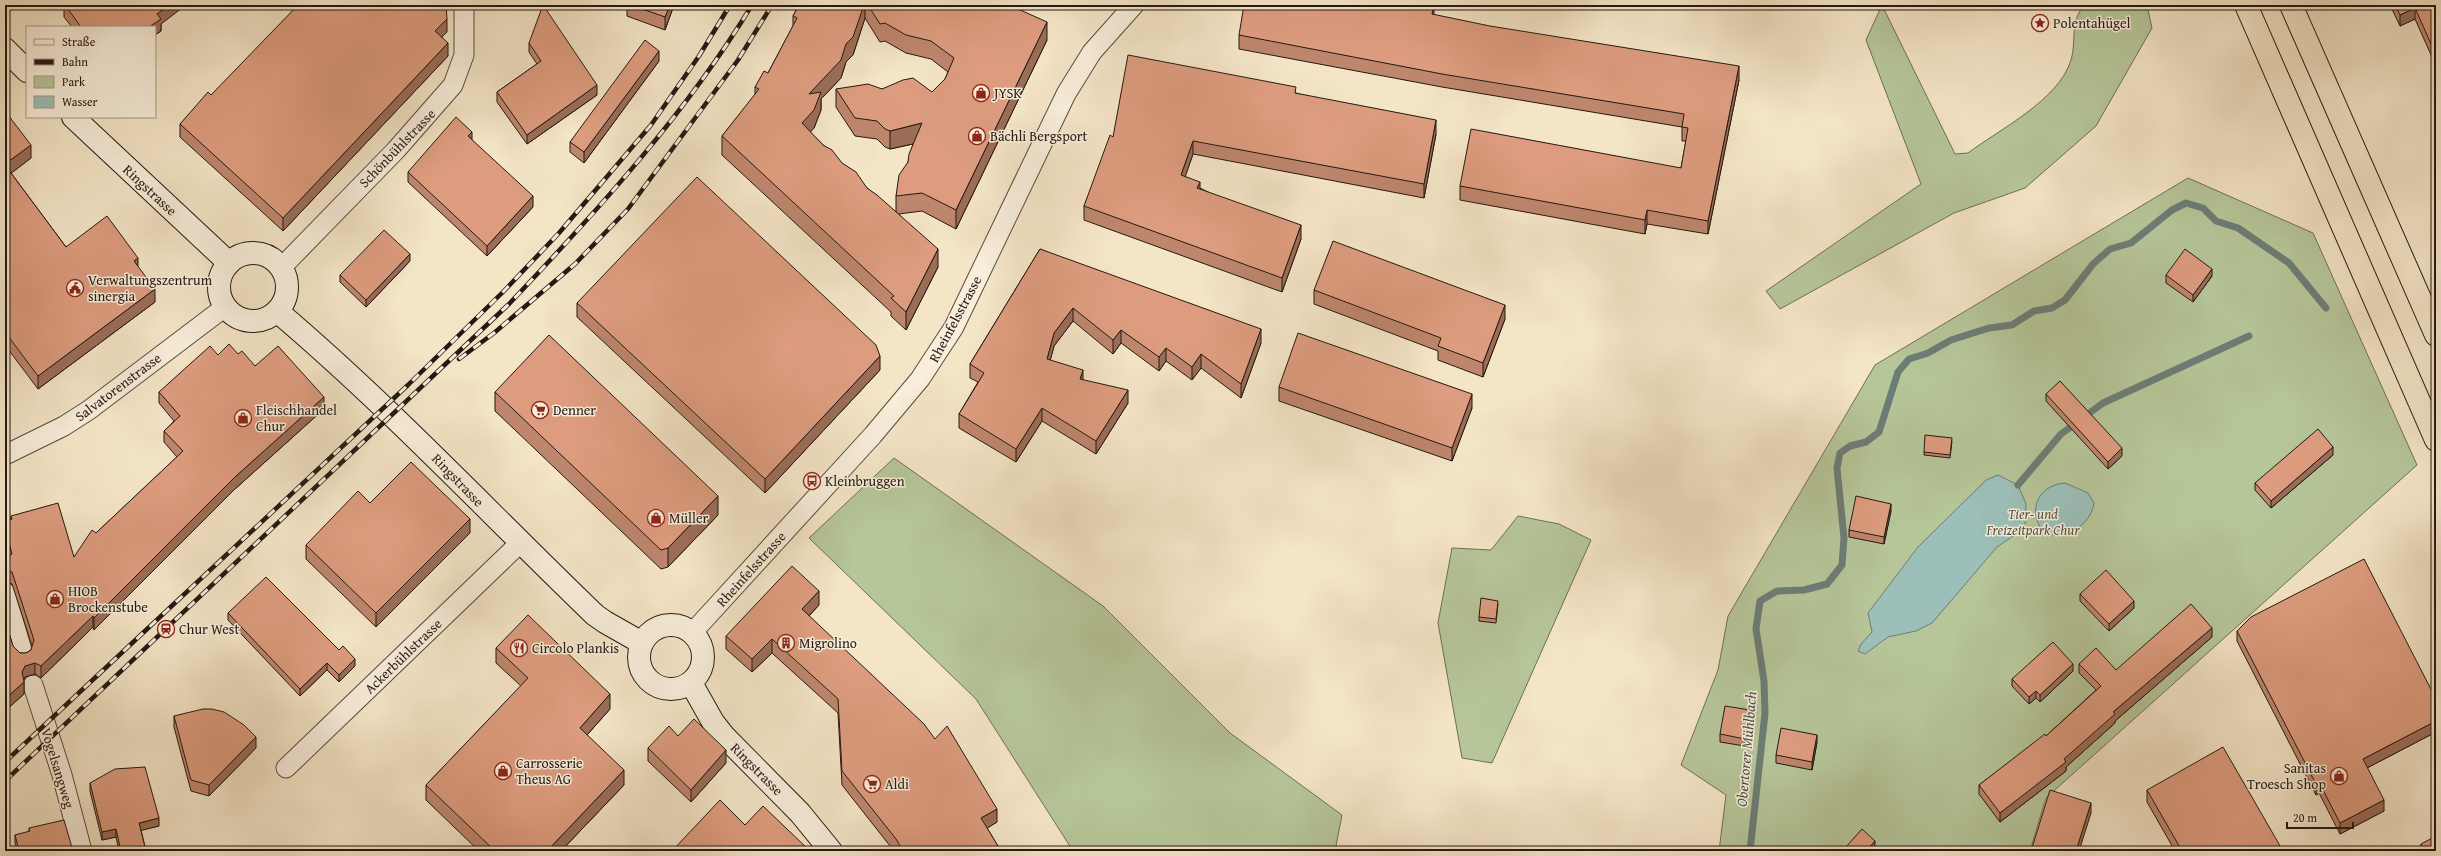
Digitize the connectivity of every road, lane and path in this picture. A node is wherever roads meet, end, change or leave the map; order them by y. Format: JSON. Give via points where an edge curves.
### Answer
{"nodes":[{"id":1,"x":464,"y":5,"type":"edge"},
{"id":2,"x":1134,"y":5,"type":"edge"},
{"id":3,"x":2246,"y":5,"type":"edge"},
{"id":4,"x":2291,"y":5,"type":"edge"},
{"id":5,"x":5,"y":49,"type":"edge"},
{"id":6,"x":26,"y":70,"type":"edge"},
{"id":7,"x":74,"y":118,"type":"edge"},
{"id":8,"x":228,"y":263,"type":"junction"},
{"id":9,"x":281,"y":268,"type":"junction"},
{"id":10,"x":225,"y":307,"type":"junction"},
{"id":11,"x":277,"y":311,"type":"junction"},
{"id":12,"x":2436,"y":335,"type":"edge"},
{"id":13,"x":2436,"y":440,"type":"edge"},
{"id":14,"x":5,"y":455,"type":"edge"},
{"id":15,"x":520,"y":543,"type":"junction"},
{"id":16,"x":5,"y":592,"type":"edge"},
{"id":17,"x":692,"y":633,"type":"junction"},
{"id":18,"x":642,"y":642,"type":"junction"},
{"id":19,"x":23,"y":654,"type":"edge"},
{"id":20,"x":691,"y":682,"type":"junction"},
{"id":21,"x":33,"y":685,"type":"dead end"},
{"id":22,"x":286,"y":768,"type":"dead end"},
{"id":23,"x":82,"y":851,"type":"edge"},
{"id":24,"x":830,"y":851,"type":"edge"}],
"edges":[{"from":1,"to":9,"type":"street","name":"Schönbühlstrasse","via":[[464,55],[453,85],[416,129]]},
{"from":2,"to":17,"type":"street","name":"Rheinfelsstrasse","via":[[1092,52],[1066,94],[954,327],[920,379],[873,435]]},
{"from":3,"to":13,"type":"highway"},
{"from":4,"to":12,"type":"highway"},
{"from":5,"to":6,"type":"main road"},
{"from":7,"to":8,"type":"main road","name":"Ringstrasse"},
{"from":8,"to":9,"type":"main road","via":[[243,254],[260,254],[269,257]]},
{"from":8,"to":10,"type":"main road","via":[[218,284]]},
{"from":9,"to":11,"type":"main road","via":[[285,275],[287,290]]},
{"from":10,"to":11,"type":"main road","via":[[236,317],[250,321],[265,320]]},
{"from":10,"to":14,"type":"street","name":"Salvatorenstrasse","via":[[90,410]]},
{"from":11,"to":15,"type":"main road","name":"Ringstrasse","via":[[425,446]]},
{"from":15,"to":18,"type":"main road","name":"Ringstrasse","via":[[600,618]]},
{"from":15,"to":22,"type":"street","name":"Ackerbühlstrasse"},
{"from":16,"to":19,"type":"street"},
{"from":17,"to":18,"type":"main road","via":[[684,628],[665,626],[655,629]]},
{"from":17,"to":20,"type":"main road","via":[[702,648],[703,658],[699,671]]},
{"from":18,"to":20,"type":"main road","via":[[638,661],[646,679],[654,685],[673,690]]},
{"from":20,"to":24,"type":"main road","name":"Ringstrasse","via":[[713,722],[724,736],[800,813]]},
{"from":21,"to":23,"type":"street","name":"Vogelsangweg","via":[[62,774]]}]}
